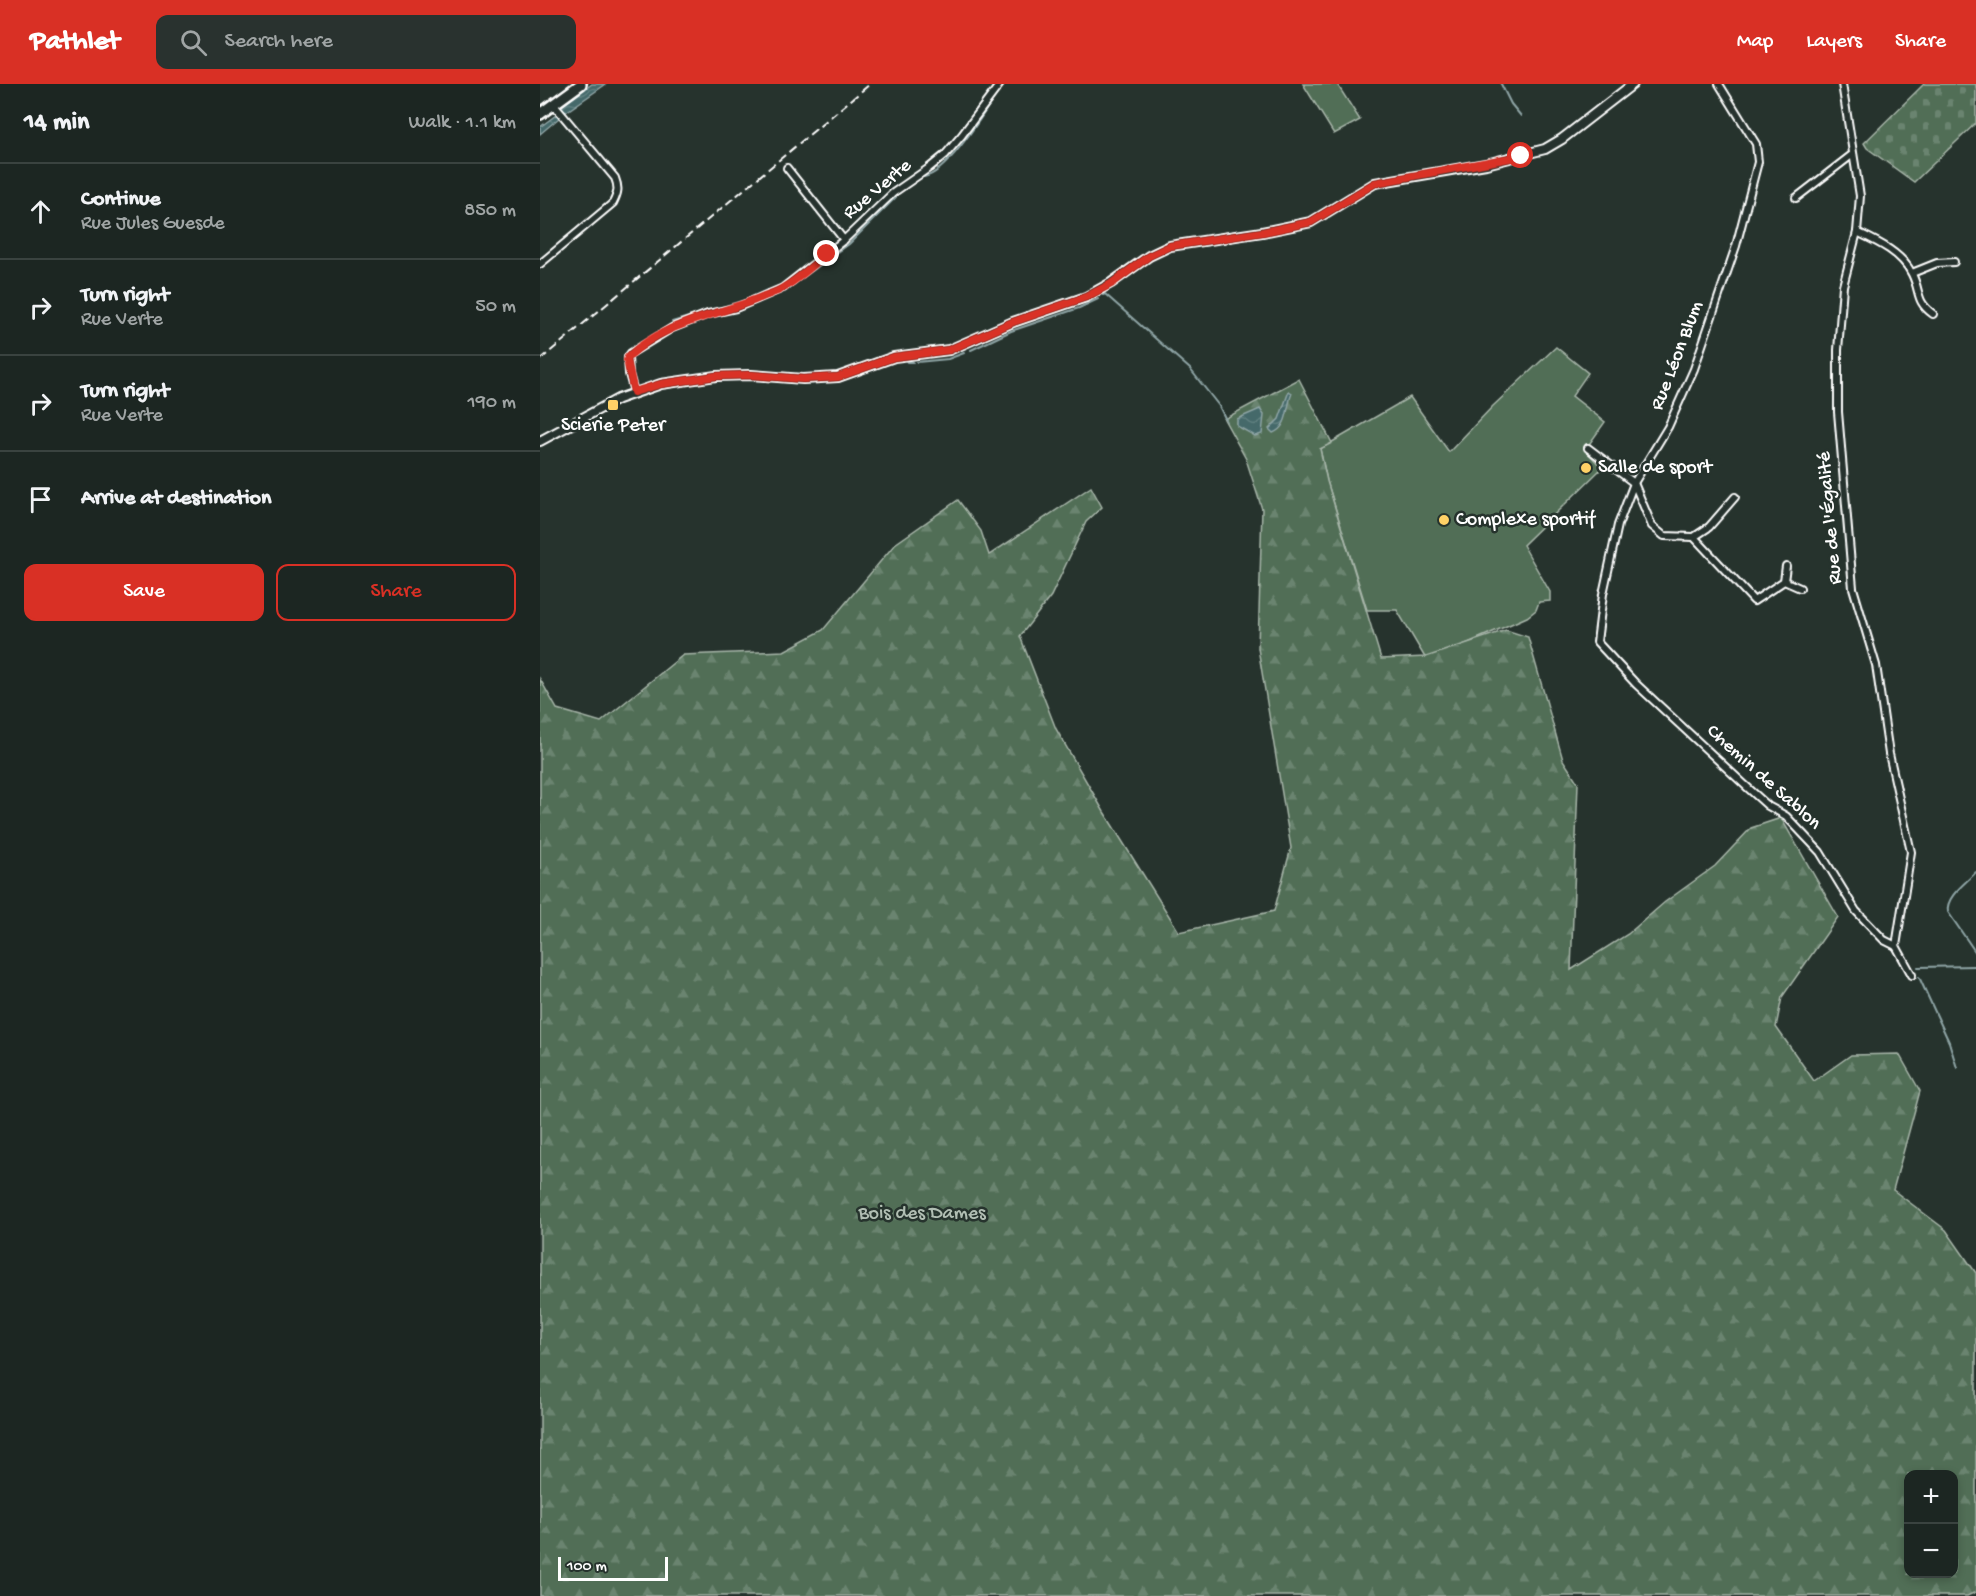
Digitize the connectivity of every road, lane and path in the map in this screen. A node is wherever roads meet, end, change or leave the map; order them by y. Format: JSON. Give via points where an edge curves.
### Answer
{"nodes":[{"id":1,"x":581,"y":84,"type":"edge"},
{"id":2,"x":1000,"y":84,"type":"edge"},
{"id":3,"x":1633,"y":84,"type":"edge"},
{"id":4,"x":1719,"y":84,"type":"edge"},
{"id":5,"x":1842,"y":84,"type":"edge"},
{"id":6,"x":558,"y":111,"type":"junction"},
{"id":7,"x":540,"y":114,"type":"edge"},
{"id":8,"x":1853,"y":154,"type":"junction"},
{"id":9,"x":787,"y":168,"type":"dead end"},
{"id":10,"x":1796,"y":198,"type":"dead end"},
{"id":11,"x":1857,"y":232,"type":"junction"},
{"id":12,"x":844,"y":240,"type":"junction"},
{"id":13,"x":1954,"y":262,"type":"dead end"},
{"id":14,"x":540,"y":264,"type":"edge"},
{"id":15,"x":1912,"y":273,"type":"junction"},
{"id":16,"x":1933,"y":314,"type":"dead end"},
{"id":17,"x":634,"y":392,"type":"junction"},
{"id":18,"x":540,"y":441,"type":"edge"},
{"id":19,"x":1588,"y":448,"type":"dead end"},
{"id":20,"x":1634,"y":483,"type":"junction"},
{"id":21,"x":1735,"y":496,"type":"dead end"},
{"id":22,"x":1694,"y":537,"type":"junction"},
{"id":23,"x":1786,"y":566,"type":"dead end"},
{"id":24,"x":1784,"y":581,"type":"junction"},
{"id":25,"x":1800,"y":588,"type":"dead end"},
{"id":26,"x":1597,"y":642,"type":"joint"},
{"id":27,"x":1896,"y":945,"type":"junction"},
{"id":28,"x":1912,"y":975,"type":"dead end"}],
"edges":[{"from":1,"to":6,"type":"main road"},
{"from":2,"to":12,"type":"street","name":"Rue Verte","via":[[945,155],[893,193]]},
{"from":3,"to":17,"type":"street","via":[[1545,149],[1486,164],[1375,183],[1311,222],[1170,246],[1086,297],[1013,322],[949,350],[894,357],[838,377],[716,376]]},
{"from":4,"to":20,"type":"street","name":"Rue Léon Blum","via":[[1756,144],[1758,162],[1736,246],[1694,369],[1668,427]]},
{"from":5,"to":8,"type":"street","name":"Rue de l'Égalité"},
{"from":6,"to":7,"type":"main road"},
{"from":6,"to":14,"type":"street","via":[[615,177],[618,186],[613,202]]},
{"from":8,"to":10,"type":"street"},
{"from":8,"to":11,"type":"street","name":"Rue de l'Égalité","via":[[1860,196]]},
{"from":9,"to":12,"type":"street"},
{"from":11,"to":15,"type":"street","via":[[1889,248]]},
{"from":11,"to":27,"type":"street","name":"Rue de l'Égalité","via":[[1843,285],[1838,412],[1853,588],[1876,665],[1889,754],[1911,852]]},
{"from":12,"to":17,"type":"street","name":"Rue Verte","via":[[783,288],[672,328],[631,353],[627,366]]},
{"from":13,"to":15,"type":"street","via":[[1937,263]]},
{"from":15,"to":16,"type":"street","via":[[1922,306]]},
{"from":17,"to":18,"type":"street"},
{"from":19,"to":20,"type":"street"},
{"from":20,"to":22,"type":"street","via":[[1652,526],[1664,536]]},
{"from":20,"to":26,"type":"street","name":"Rue Léon Blum","via":[[1618,525]]},
{"from":21,"to":22,"type":"street","via":[[1709,527]]},
{"from":22,"to":24,"type":"street","via":[[1754,601]]},
{"from":23,"to":24,"type":"street"},
{"from":24,"to":25,"type":"street"},
{"from":26,"to":27,"type":"street","name":"Chemin de Sablon","via":[[1747,788],[1786,816],[1820,852],[1856,911],[1884,940]]},
{"from":27,"to":28,"type":"street"}]}
